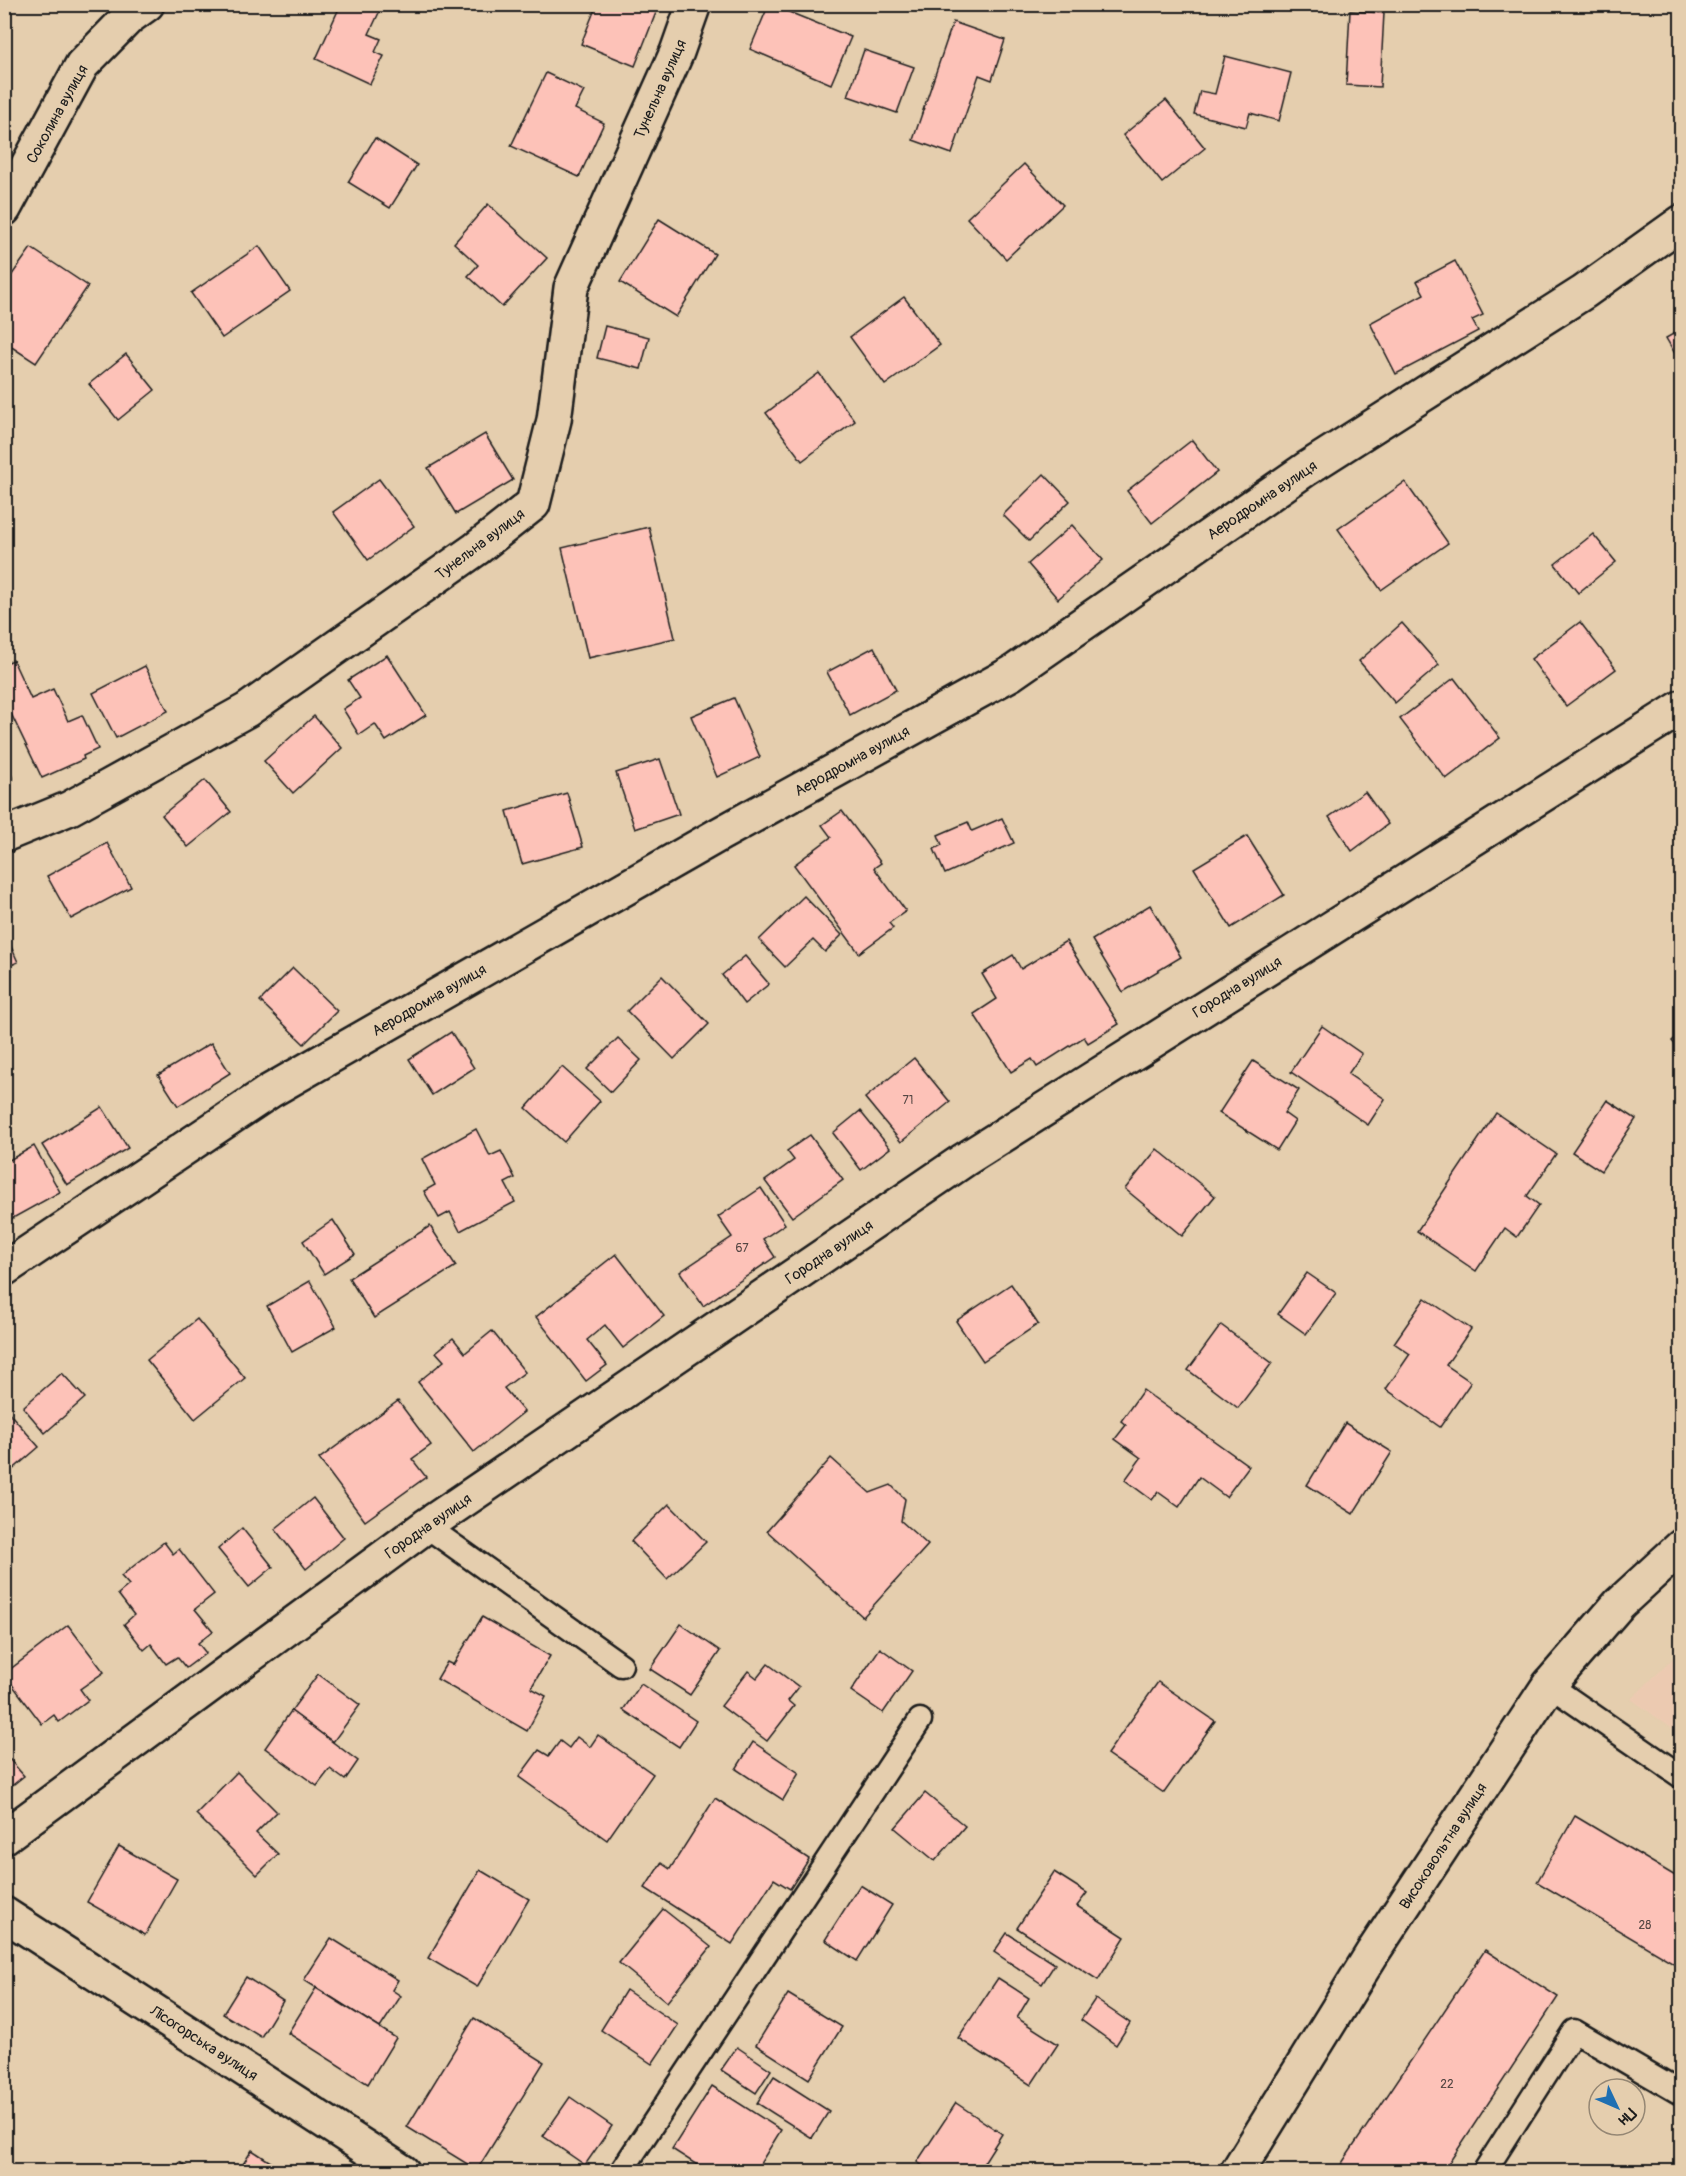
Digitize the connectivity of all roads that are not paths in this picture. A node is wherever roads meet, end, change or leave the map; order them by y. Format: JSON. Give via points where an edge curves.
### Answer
{"nodes":[{"id":1,"x":147,"y":4,"type":"edge"},
{"id":2,"x":694,"y":4,"type":"edge"},
{"id":3,"x":4,"y":209,"type":"edge"},
{"id":4,"x":1682,"y":222,"type":"edge"},
{"id":5,"x":1682,"y":707,"type":"edge"},
{"id":6,"x":4,"y":835,"type":"edge"},
{"id":7,"x":4,"y":1269,"type":"edge"},
{"id":8,"x":426,"y":1526,"type":"junction"},
{"id":9,"x":1682,"y":1546,"type":"edge"},
{"id":10,"x":621,"y":1665,"type":"dead end"},
{"id":11,"x":1549,"y":1685,"type":"junction"},
{"id":12,"x":920,"y":1720,"type":"dead end"},
{"id":13,"x":1682,"y":1777,"type":"edge"},
{"id":14,"x":4,"y":1837,"type":"edge"},
{"id":15,"x":4,"y":1914,"type":"edge"},
{"id":16,"x":1682,"y":2094,"type":"edge"},
{"id":17,"x":384,"y":2166,"type":"edge"},
{"id":18,"x":621,"y":2172,"type":"edge"},
{"id":19,"x":1237,"y":2172,"type":"edge"},
{"id":20,"x":1484,"y":2172,"type":"edge"}],
"edges":[{"from":1,"to":3,"type":"street","name":"Соколина вулиця","via":[[82,65]]},
{"from":2,"to":6,"type":"street","name":"Тунельна вулиця","via":[[677,52],[571,288],[554,420],[533,504],[476,549],[247,710],[70,808]]},
{"from":4,"to":7,"type":"street","name":"Аеродромна вулиця","via":[[1584,291],[1306,469],[1012,673],[720,834],[270,1091]]},
{"from":5,"to":8,"type":"street","name":"Городна вулиця","via":[[964,1160]]},
{"from":8,"to":10,"type":"lane"},
{"from":8,"to":14,"type":"street","name":"Городна вулиця"},
{"from":9,"to":11,"type":"street","name":"Високовольтна вулиця","via":[[1620,1603]]},
{"from":11,"to":13,"type":"lane"},
{"from":11,"to":19,"type":"street","name":"Високовольтна вулиця","via":[[1373,1952]]},
{"from":12,"to":18,"type":"lane"},
{"from":15,"to":17,"type":"street","name":"Лісогорська вулиця"},
{"from":16,"to":20,"type":"lane","via":[[1574,2031]]}]}
